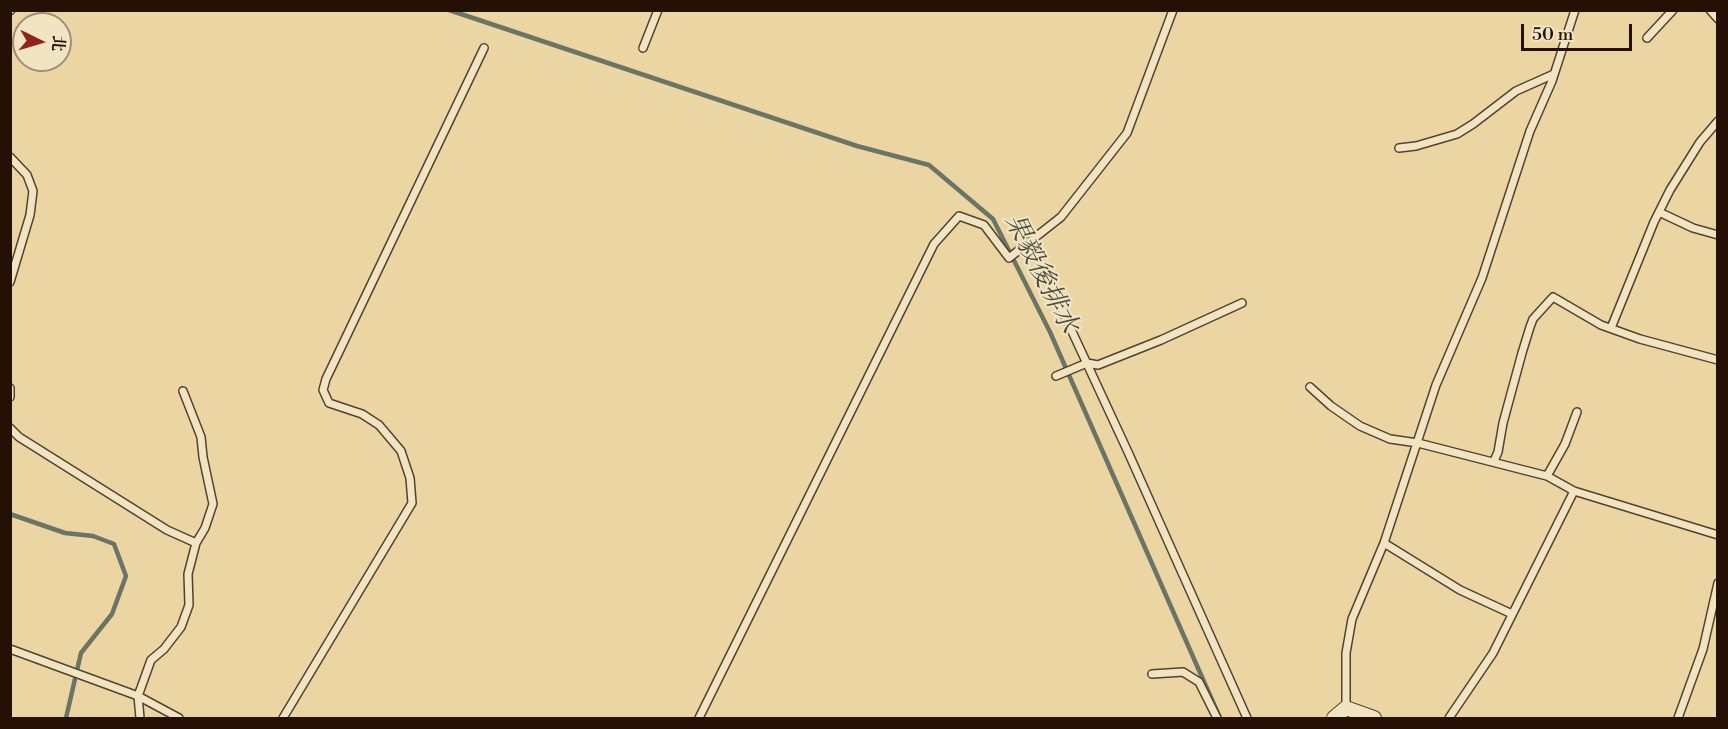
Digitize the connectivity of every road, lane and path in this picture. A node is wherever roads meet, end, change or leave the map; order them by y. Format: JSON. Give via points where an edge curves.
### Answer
{"nodes":[{"id":1,"x":658,"y":10,"type":"edge"},
{"id":2,"x":1173,"y":10,"type":"edge"},
{"id":3,"x":1575,"y":10,"type":"edge"},
{"id":4,"x":1673,"y":10,"type":"edge"},
{"id":5,"x":1710,"y":10,"type":"edge"},
{"id":6,"x":1718,"y":19,"type":"edge"},
{"id":7,"x":1647,"y":38,"type":"dead end"},
{"id":8,"x":484,"y":48,"type":"dead end"},
{"id":9,"x":643,"y":48,"type":"dead end"},
{"id":10,"x":1554,"y":74,"type":"junction"},
{"id":11,"x":1718,"y":120,"type":"edge"},
{"id":12,"x":1399,"y":148,"type":"dead end"},
{"id":13,"x":10,"y":157,"type":"edge"},
{"id":14,"x":1659,"y":212,"type":"junction"},
{"id":15,"x":1718,"y":235,"type":"edge"},
{"id":16,"x":1030,"y":241,"type":"junction"},
{"id":17,"x":10,"y":282,"type":"edge"},
{"id":18,"x":1242,"y":303,"type":"dead end"},
{"id":19,"x":1611,"y":328,"type":"junction"},
{"id":20,"x":1718,"y":360,"type":"edge"},
{"id":21,"x":1087,"y":363,"type":"junction"},
{"id":22,"x":1056,"y":376,"type":"dead end"},
{"id":23,"x":1310,"y":387,"type":"dead end"},
{"id":24,"x":10,"y":388,"type":"edge"},
{"id":25,"x":183,"y":391,"type":"dead end"},
{"id":26,"x":10,"y":397,"type":"edge"},
{"id":27,"x":1577,"y":412,"type":"dead end"},
{"id":28,"x":10,"y":428,"type":"edge"},
{"id":29,"x":1418,"y":443,"type":"junction"},
{"id":30,"x":1494,"y":461,"type":"junction"},
{"id":31,"x":1546,"y":476,"type":"junction"},
{"id":32,"x":1574,"y":491,"type":"junction"},
{"id":33,"x":1718,"y":535,"type":"edge"},
{"id":34,"x":196,"y":543,"type":"junction"},
{"id":35,"x":1384,"y":543,"type":"junction"},
{"id":36,"x":1718,"y":583,"type":"edge"},
{"id":37,"x":1512,"y":614,"type":"junction"},
{"id":38,"x":10,"y":648,"type":"edge"},
{"id":39,"x":1152,"y":674,"type":"dead end"},
{"id":40,"x":138,"y":696,"type":"junction"},
{"id":41,"x":1346,"y":708,"type":"junction"},
{"id":42,"x":140,"y":718,"type":"edge"},
{"id":43,"x":179,"y":718,"type":"edge"},
{"id":44,"x":283,"y":718,"type":"edge"},
{"id":45,"x":699,"y":718,"type":"edge"},
{"id":46,"x":1216,"y":718,"type":"edge"},
{"id":47,"x":1247,"y":718,"type":"edge"},
{"id":48,"x":1334,"y":718,"type":"edge"},
{"id":49,"x":1374,"y":718,"type":"edge"},
{"id":50,"x":1449,"y":718,"type":"edge"},
{"id":51,"x":1678,"y":718,"type":"edge"}],
"edges":[{"from":1,"to":9,"type":"lane"},
{"from":2,"to":16,"type":"lane","via":[[1127,133],[1061,217]]},
{"from":3,"to":10,"type":"lane"},
{"from":4,"to":7,"type":"lane"},
{"from":5,"to":6,"type":"lane"},
{"from":8,"to":44,"type":"lane","via":[[323,390],[329,403],[362,414],[379,425],[401,451],[411,478],[412,503]]},
{"from":10,"to":12,"type":"lane","via":[[1516,91],[1457,134]]},
{"from":10,"to":29,"type":"lane"},
{"from":11,"to":14,"type":"lane","via":[[1700,142]]},
{"from":13,"to":17,"type":"lane","via":[[27,175],[33,191]]},
{"from":14,"to":15,"type":"lane"},
{"from":14,"to":19,"type":"lane"},
{"from":16,"to":21,"type":"lane"},
{"from":16,"to":45,"type":"lane","via":[[1009,258],[984,225],[958,216],[934,244]]},
{"from":18,"to":21,"type":"lane","via":[[1098,365]]},
{"from":19,"to":20,"type":"lane"},
{"from":19,"to":30,"type":"lane","via":[[1553,297],[1533,319]]},
{"from":21,"to":22,"type":"lane"},
{"from":21,"to":47,"type":"lane"},
{"from":23,"to":29,"type":"lane","via":[[1360,426],[1390,439]]},
{"from":24,"to":26,"type":"lane"},
{"from":25,"to":34,"type":"lane","via":[[201,437],[213,504]]},
{"from":27,"to":31,"type":"lane","via":[[1565,444]]},
{"from":28,"to":34,"type":"lane","via":[[167,530]]},
{"from":29,"to":30,"type":"lane"},
{"from":29,"to":35,"type":"lane"},
{"from":30,"to":31,"type":"lane"},
{"from":31,"to":32,"type":"lane"},
{"from":32,"to":33,"type":"lane"},
{"from":32,"to":37,"type":"lane"},
{"from":34,"to":40,"type":"lane","via":[[188,574],[189,605],[181,627],[151,660]]},
{"from":35,"to":37,"type":"lane","via":[[1460,590]]},
{"from":35,"to":41,"type":"lane","via":[[1352,619],[1346,654]]},
{"from":36,"to":51,"type":"lane","via":[[1703,649]]},
{"from":37,"to":50,"type":"lane"},
{"from":38,"to":40,"type":"lane"},
{"from":39,"to":46,"type":"lane","via":[[1183,672],[1199,682]]},
{"from":40,"to":42,"type":"lane"},
{"from":40,"to":43,"type":"lane"},
{"from":41,"to":48,"type":"street"},
{"from":41,"to":49,"type":"street"}]}
